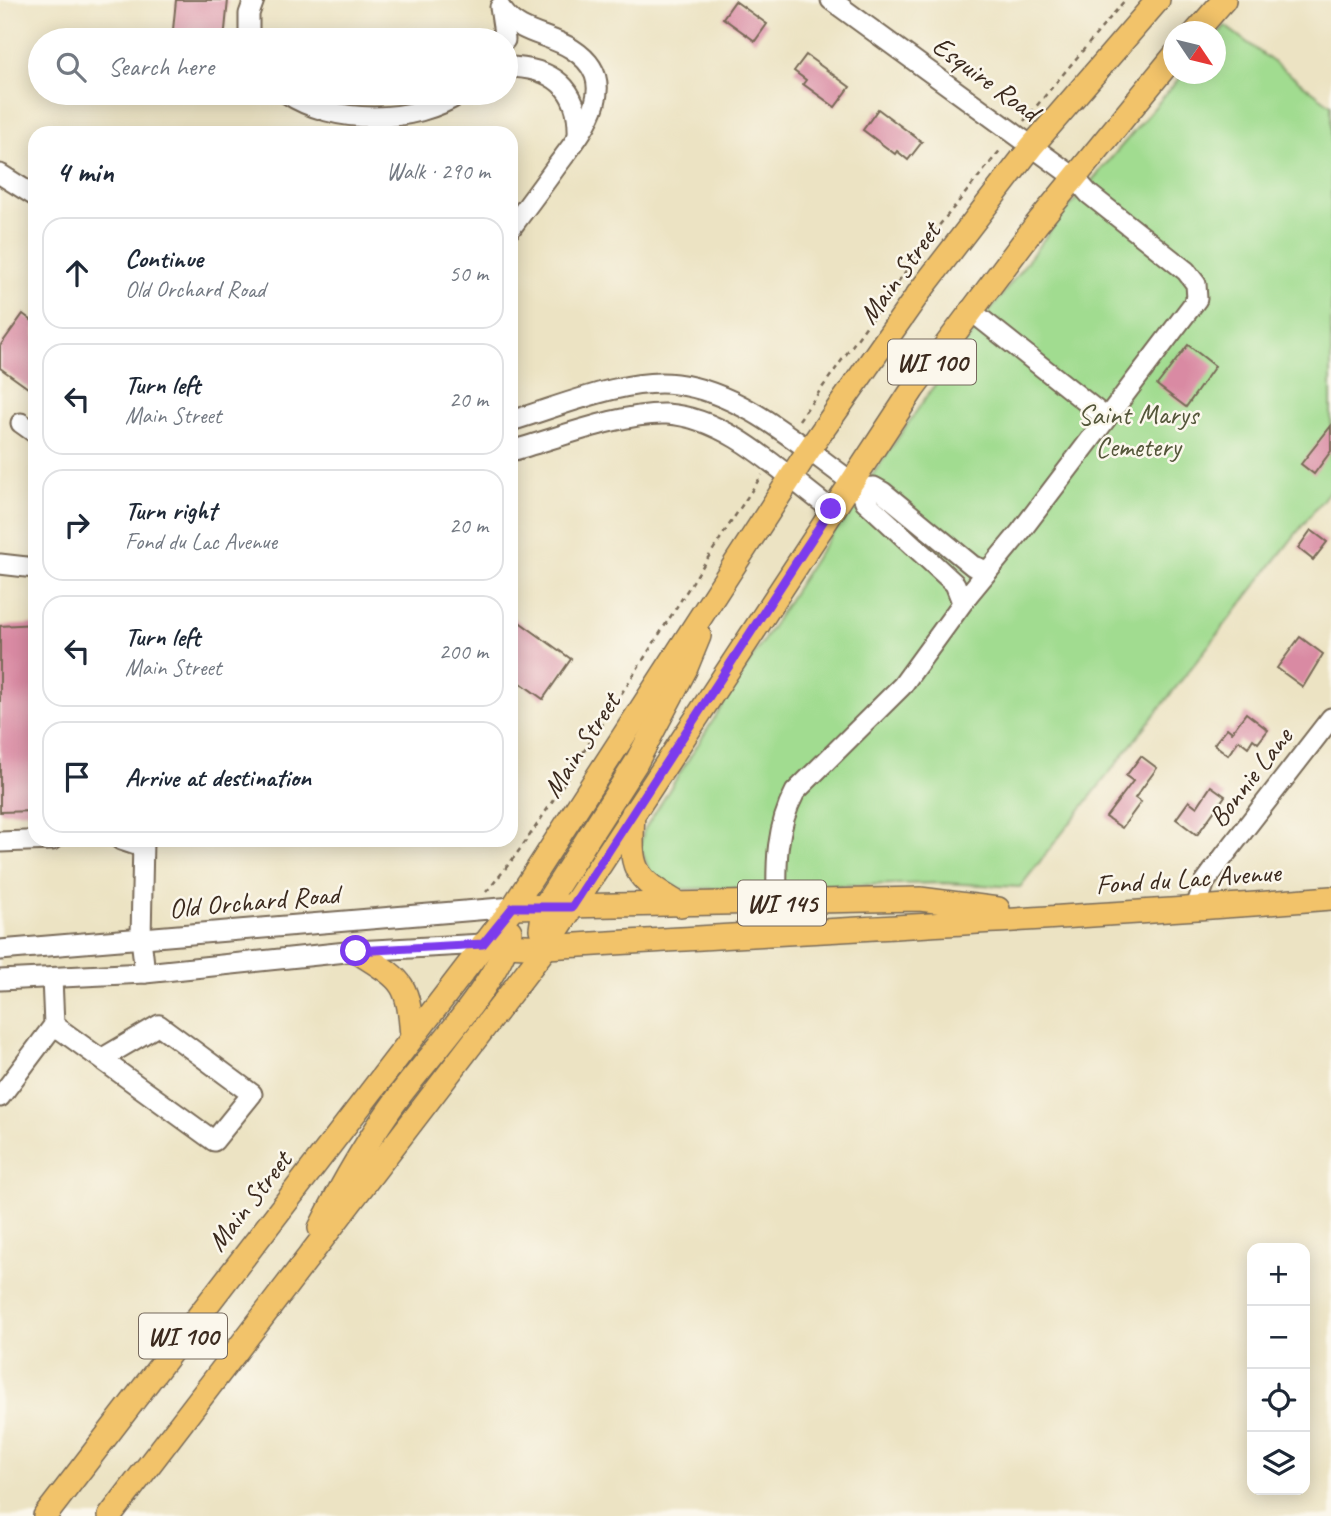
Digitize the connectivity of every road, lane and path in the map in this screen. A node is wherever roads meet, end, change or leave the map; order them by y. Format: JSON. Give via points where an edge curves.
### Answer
{"nodes":[{"id":1,"x":254,"y":0,"type":"edge"},
{"id":2,"x":831,"y":0,"type":"edge"},
{"id":3,"x":1125,"y":0,"type":"edge"},
{"id":4,"x":1158,"y":0,"type":"edge"},
{"id":5,"x":1224,"y":0,"type":"edge"},
{"id":6,"x":500,"y":5,"type":"edge"},
{"id":7,"x":1206,"y":21,"type":"edge"},
{"id":8,"x":249,"y":28,"type":"edge"},
{"id":9,"x":503,"y":28,"type":"edge"},
{"id":10,"x":1163,"y":69,"type":"edge"},
{"id":11,"x":518,"y":70,"type":"edge"},
{"id":12,"x":303,"y":105,"type":"edge"},
{"id":13,"x":438,"y":105,"type":"edge"},
{"id":14,"x":1025,"y":119,"type":"dead end"},
{"id":15,"x":578,"y":137,"type":"junction"},
{"id":16,"x":1004,"y":145,"type":"dead end"},
{"id":17,"x":1032,"y":146,"type":"junction"},
{"id":18,"x":0,"y":174,"type":"edge"},
{"id":19,"x":1074,"y":177,"type":"junction"},
{"id":20,"x":28,"y":192,"type":"edge"},
{"id":21,"x":518,"y":218,"type":"edge"},
{"id":22,"x":970,"y":310,"type":"junction"},
{"id":23,"x":607,"y":393,"type":"junction"},
{"id":24,"x":802,"y":416,"type":"dead end"},
{"id":25,"x":1105,"y":417,"type":"junction"},
{"id":26,"x":518,"y":419,"type":"edge"},
{"id":27,"x":614,"y":422,"type":"junction"},
{"id":28,"x":518,"y":450,"type":"edge"},
{"id":29,"x":808,"y":451,"type":"junction"},
{"id":30,"x":790,"y":479,"type":"junction"},
{"id":31,"x":757,"y":484,"type":"dead end"},
{"id":32,"x":855,"y":484,"type":"junction"},
{"id":33,"x":831,"y":509,"type":"junction"},
{"id":34,"x":0,"y":564,"type":"edge"},
{"id":35,"x":28,"y":567,"type":"edge"},
{"id":36,"x":988,"y":571,"type":"junction"},
{"id":37,"x":719,"y":586,"type":"junction"},
{"id":38,"x":962,"y":603,"type":"junction"},
{"id":39,"x":1331,"y":718,"type":"edge"},
{"id":40,"x":634,"y":812,"type":"junction"},
{"id":41,"x":28,"y":841,"type":"edge"},
{"id":42,"x":0,"y":842,"type":"edge"},
{"id":43,"x":142,"y":847,"type":"edge"},
{"id":44,"x":518,"y":847,"type":"edge"},
{"id":45,"x":518,"y":847,"type":"edge"},
{"id":46,"x":483,"y":895,"type":"dead end"},
{"id":47,"x":1331,"y":898,"type":"edge"},
{"id":48,"x":777,"y":903,"type":"junction"},
{"id":49,"x":681,"y":905,"type":"junction"},
{"id":50,"x":513,"y":907,"type":"junction"},
{"id":51,"x":544,"y":907,"type":"junction"},
{"id":52,"x":572,"y":907,"type":"junction"},
{"id":53,"x":1195,"y":909,"type":"junction"},
{"id":54,"x":1049,"y":916,"type":"junction"},
{"id":55,"x":141,"y":938,"type":"junction"},
{"id":56,"x":483,"y":944,"type":"junction"},
{"id":57,"x":508,"y":945,"type":"junction"},
{"id":58,"x":546,"y":947,"type":"junction"},
{"id":59,"x":0,"y":950,"type":"edge"},
{"id":60,"x":356,"y":951,"type":"junction"},
{"id":61,"x":145,"y":973,"type":"junction"},
{"id":62,"x":52,"y":978,"type":"junction"},
{"id":63,"x":0,"y":980,"type":"edge"},
{"id":64,"x":54,"y":1025,"type":"junction"},
{"id":65,"x":412,"y":1037,"type":"junction"},
{"id":66,"x":101,"y":1059,"type":"junction"},
{"id":67,"x":0,"y":1097,"type":"edge"},
{"id":68,"x":295,"y":1276,"type":"junction"},
{"id":69,"x":45,"y":1516,"type":"edge"},
{"id":70,"x":110,"y":1516,"type":"edge"}],
"edges":[{"from":1,"to":8,"type":"street"},
{"from":2,"to":17,"type":"street","name":"Esquire Road"},
{"from":3,"to":14,"type":"path"},
{"from":4,"to":17,"type":"main road","name":"Main Street","number":"WI 100"},
{"from":5,"to":7,"type":"main road"},
{"from":6,"to":9,"type":"street"},
{"from":6,"to":15,"type":"street","via":[[518,26],[586,59],[598,95],[593,114]]},
{"from":10,"to":19,"type":"main road","number":"WI 100"},
{"from":11,"to":15,"type":"street","via":[[539,73],[565,86],[579,114]]},
{"from":12,"to":13,"type":"street","via":[[357,116],[415,113]]},
{"from":15,"to":21,"type":"street"},
{"from":16,"to":24,"type":"path","via":[[933,233]]},
{"from":17,"to":19,"type":"street","name":"Esquire Road"},
{"from":17,"to":29,"type":"main road","name":"Main Street","number":"WI 100","via":[[921,290]]},
{"from":18,"to":20,"type":"street"},
{"from":19,"to":22,"type":"main road","number":"WI 100"},
{"from":19,"to":25,"type":"street","name":"Esquire Road","via":[[1196,284],[1197,299]]},
{"from":22,"to":25,"type":"street"},
{"from":22,"to":32,"type":"main road","number":"WI 100"},
{"from":23,"to":26,"type":"street"},
{"from":23,"to":27,"type":"street"},
{"from":23,"to":29,"type":"street","via":[[674,383],[716,393]]},
{"from":25,"to":36,"type":"street","name":"Esquire Road"},
{"from":27,"to":28,"type":"street"},
{"from":27,"to":30,"type":"street","via":[[666,414],[700,421],[733,437]]},
{"from":29,"to":30,"type":"main road","name":"Main Street","number":"WI 100"},
{"from":29,"to":32,"type":"street"},
{"from":30,"to":33,"type":"street"},
{"from":30,"to":37,"type":"main road","name":"Main Street","number":"WI 100"},
{"from":31,"to":44,"type":"path"},
{"from":32,"to":33,"type":"main road","number":"WI 100"},
{"from":32,"to":36,"type":"street","via":[[883,492],[973,566]]},
{"from":32,"to":38,"type":"street","via":[[865,501],[956,584]]},
{"from":33,"to":40,"type":"main road","number":"WI 100"},
{"from":34,"to":35,"type":"street"},
{"from":36,"to":38,"type":"street","name":"Esquire Road"},
{"from":37,"to":50,"type":"main road","name":"Main Street","number":"WI 100"},
{"from":37,"to":51,"type":"main road","via":[[685,670],[636,763]]},
{"from":38,"to":48,"type":"street","name":"Esquire Road","via":[[902,686],[795,792],[784,813],[776,849]]},
{"from":39,"to":53,"type":"street","name":"Bonnie Lane","via":[[1205,882]]},
{"from":40,"to":49,"type":"main road","via":[[631,852],[635,867],[642,880]]},
{"from":40,"to":52,"type":"main road","number":"WI 100"},
{"from":41,"to":42,"type":"street"},
{"from":43,"to":55,"type":"street"},
{"from":45,"to":46,"type":"path"},
{"from":47,"to":53,"type":"main road","name":"Fond du Lac Avenue","number":"WI 145"},
{"from":48,"to":49,"type":"main road","name":"Fond du Lac Avenue","number":"WI 145"},
{"from":48,"to":54,"type":"main road","name":"Fond du Lac Avenue","number":"WI 145","via":[[920,899]]},
{"from":49,"to":52,"type":"main road","name":"Fond du Lac Avenue","number":"WI 145"},
{"from":50,"to":51,"type":"main road","name":"Fond du Lac Avenue","number":"WI 145"},
{"from":50,"to":55,"type":"street","name":"Old Orchard Road"},
{"from":50,"to":56,"type":"main road","name":"Main Street","number":"WI 100"},
{"from":50,"to":57,"type":"main road"},
{"from":51,"to":52,"type":"main road","name":"Fond du Lac Avenue","number":"WI 145"},
{"from":51,"to":58,"type":"main road","via":[[541,929]]},
{"from":52,"to":58,"type":"main road","number":"WI 100"},
{"from":53,"to":54,"type":"main road","name":"Fond du Lac Avenue","number":"WI 145"},
{"from":54,"to":58,"type":"main road","name":"Fond du Lac Avenue","number":"WI 145"},
{"from":55,"to":59,"type":"street","name":"Old Orchard Road"},
{"from":55,"to":61,"type":"street"},
{"from":56,"to":57,"type":"main road","name":"Fond du Lac Avenue"},
{"from":56,"to":60,"type":"street","name":"Old Orchard Road"},
{"from":56,"to":65,"type":"main road","name":"Main Street","number":"WI 100"},
{"from":57,"to":58,"type":"main road","name":"Fond du Lac Avenue"},
{"from":57,"to":68,"type":"main road","via":[[341,1185]]},
{"from":58,"to":68,"type":"main road","number":"WI 100"},
{"from":60,"to":61,"type":"street","name":"Old Orchard Road"},
{"from":60,"to":65,"type":"main road","via":[[398,978],[406,989]]},
{"from":61,"to":62,"type":"street","name":"Old Orchard Road"},
{"from":62,"to":63,"type":"street","name":"Old Orchard Road"},
{"from":62,"to":64,"type":"street"},
{"from":64,"to":66,"type":"street"},
{"from":64,"to":67,"type":"street"},
{"from":65,"to":69,"type":"main road","name":"Main Street","number":"WI 100"},
{"from":66,"to":66,"type":"street","via":[[214,1141],[252,1094],[159,1025]]},
{"from":68,"to":70,"type":"main road","number":"WI 100"}]}
